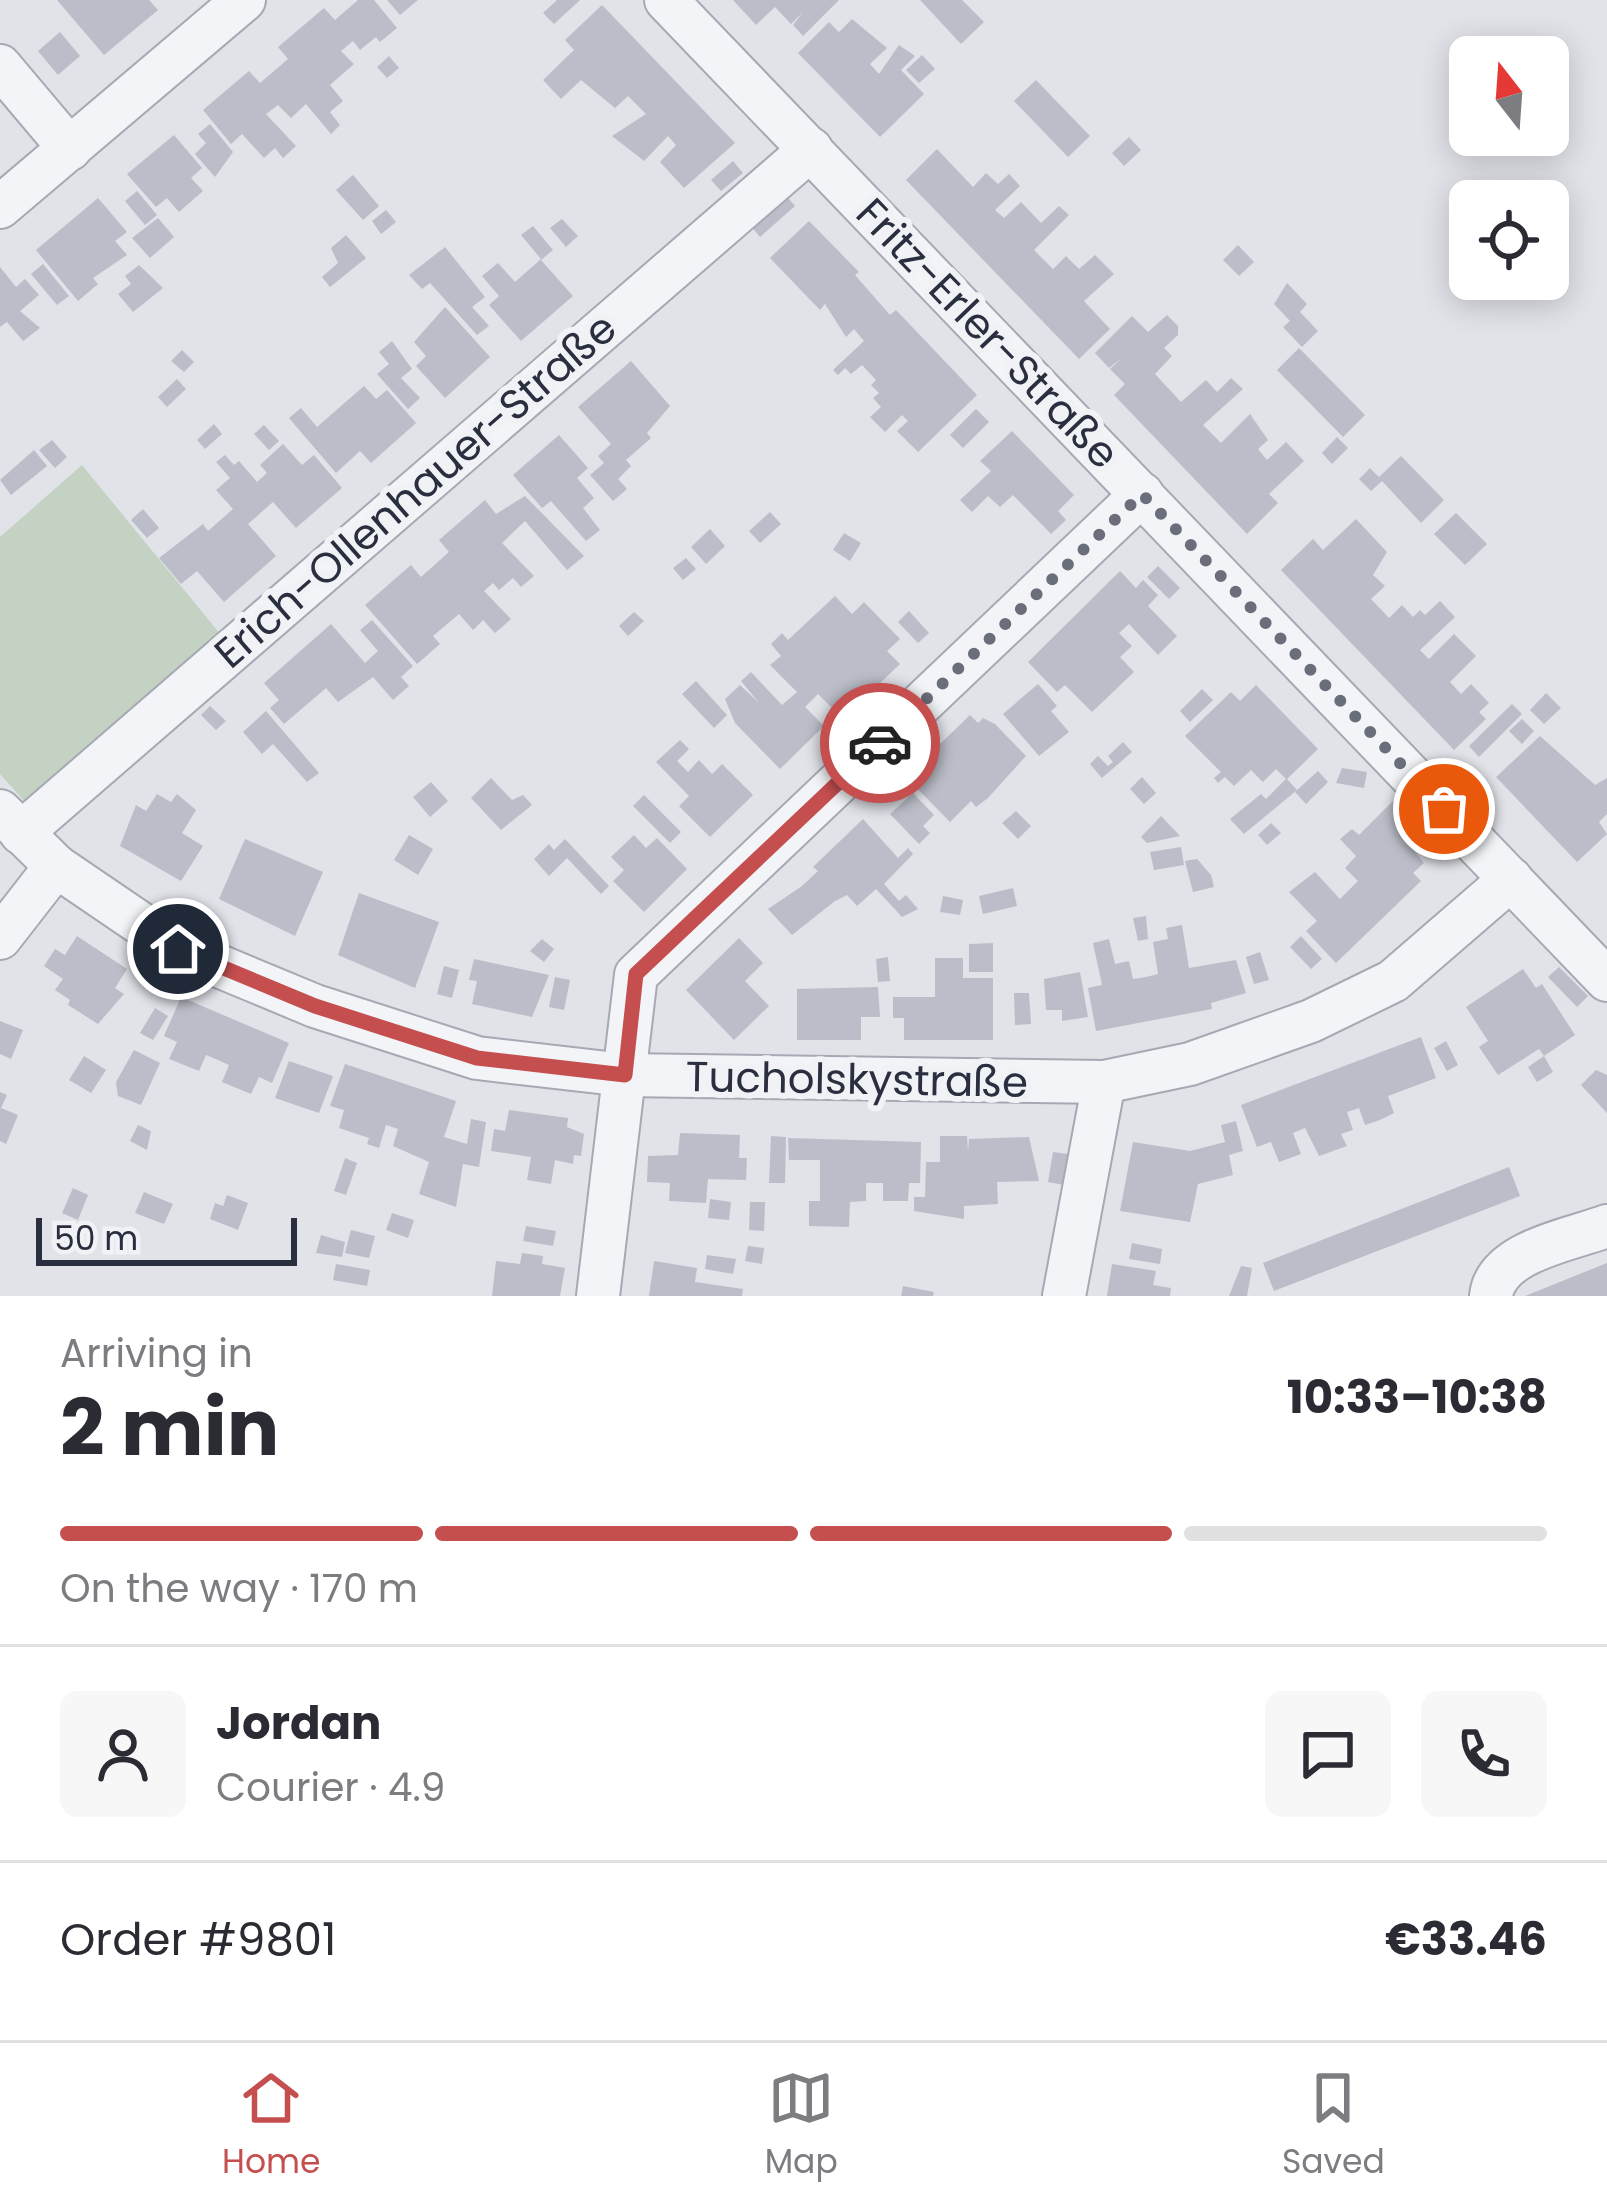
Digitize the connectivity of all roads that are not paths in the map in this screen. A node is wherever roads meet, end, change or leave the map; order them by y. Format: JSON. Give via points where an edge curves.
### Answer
{"nodes":[{"id":1,"x":244,"y":0,"type":"edge"},
{"id":2,"x":666,"y":0,"type":"edge"},
{"id":3,"x":0,"y":66,"type":"edge"},
{"id":4,"x":70,"y":149,"type":"junction"},
{"id":5,"x":811,"y":149,"type":"junction"},
{"id":6,"x":0,"y":207,"type":"edge"},
{"id":7,"x":1142,"y":494,"type":"junction"},
{"id":8,"x":11,"y":822,"type":"edge"},
{"id":9,"x":56,"y":866,"type":"junction"},
{"id":10,"x":1511,"y":879,"type":"junction"},
{"id":11,"x":0,"y":938,"type":"edge"},
{"id":12,"x":1607,"y":980,"type":"edge"},
{"id":13,"x":625,"y":1075,"type":"junction"},
{"id":14,"x":1104,"y":1082,"type":"junction"},
{"id":15,"x":1607,"y":1226,"type":"edge"},
{"id":16,"x":598,"y":1296,"type":"edge"},
{"id":17,"x":1064,"y":1296,"type":"edge"},
{"id":18,"x":1491,"y":1296,"type":"edge"}],
"edges":[{"from":1,"to":4,"type":"street"},
{"from":2,"to":5,"type":"street","name":"Fritz-Erler-Straße"},
{"from":3,"to":4,"type":"street"},
{"from":4,"to":6,"type":"street"},
{"from":5,"to":7,"type":"street","name":"Fritz-Erler-Straße"},
{"from":5,"to":8,"type":"street","name":"Erich-Ollenhauer-Straße"},
{"from":7,"to":10,"type":"street","name":"Fritz-Erler-Straße"},
{"from":7,"to":13,"type":"street","via":[[636,974]]},
{"from":8,"to":9,"type":"street","name":"Tucholskystraße"},
{"from":9,"to":11,"type":"street"},
{"from":9,"to":13,"type":"street","name":"Tucholskystraße","via":[[178,949],[315,1006],[477,1058]]},
{"from":10,"to":12,"type":"street","name":"Fritz-Erler-Straße"},
{"from":10,"to":14,"type":"street","name":"Tucholskystraße","via":[[1439,945],[1372,991],[1190,1064]]},
{"from":13,"to":14,"type":"street","name":"Tucholskystraße"},
{"from":13,"to":16,"type":"street"},
{"from":14,"to":17,"type":"street"},
{"from":15,"to":18,"type":"street","via":[[1508,1263],[1493,1279]]}]}
